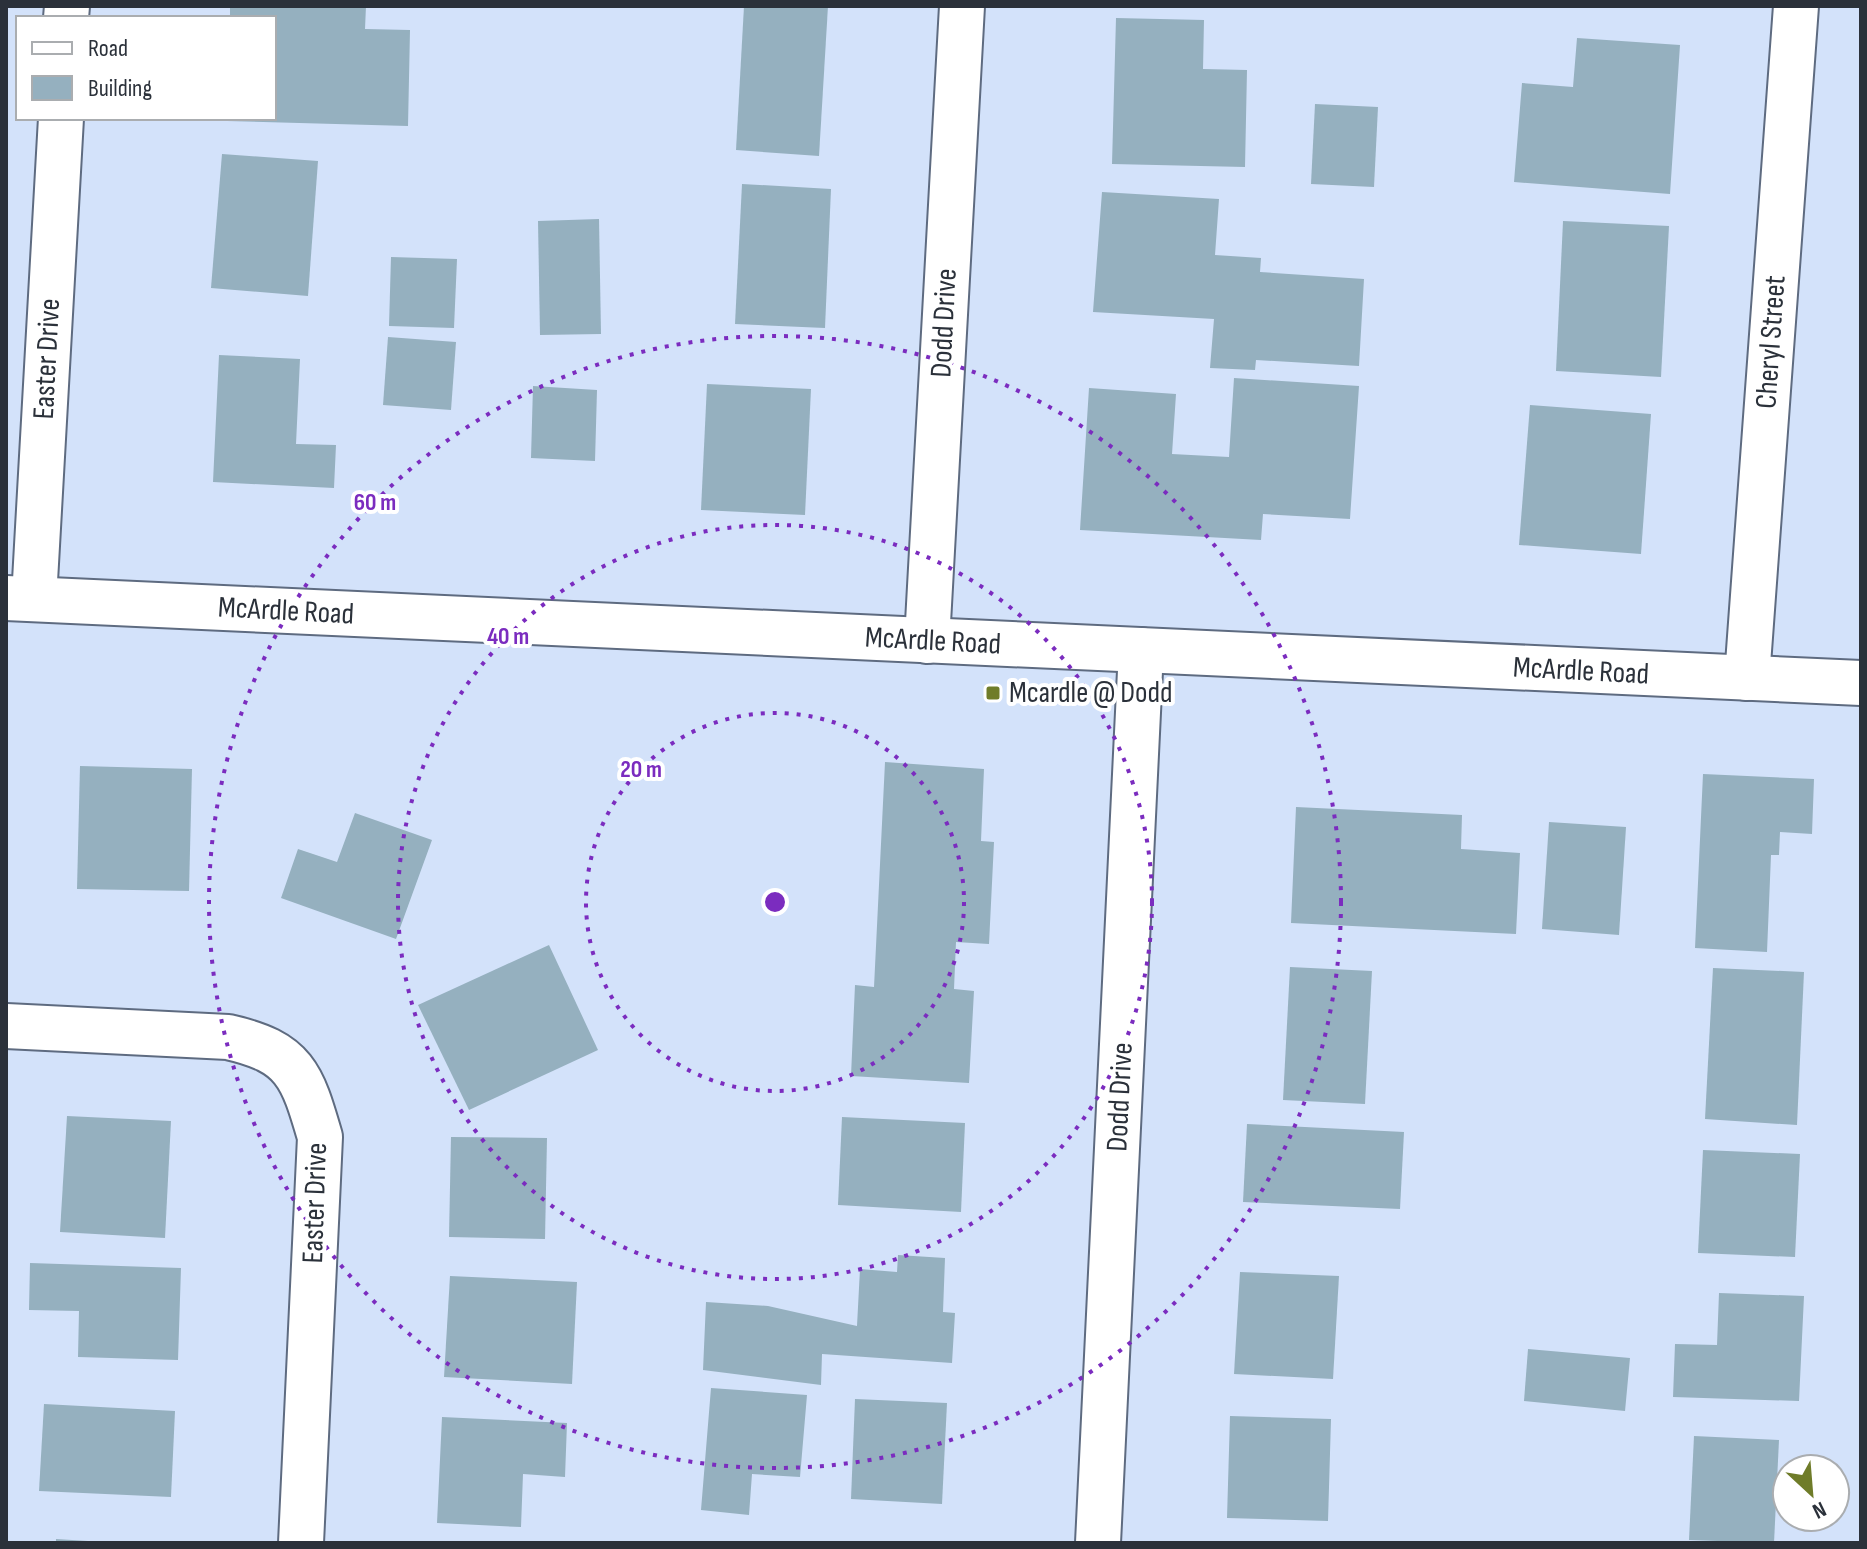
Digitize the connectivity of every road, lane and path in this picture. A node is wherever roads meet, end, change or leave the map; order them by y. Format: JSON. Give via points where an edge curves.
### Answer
{"nodes":[{"id":1,"x":962,"y":6,"type":"edge"},
{"id":2,"x":1796,"y":6,"type":"edge"},
{"id":3,"x":61,"y":120,"type":"edge"},
{"id":4,"x":20,"y":599,"type":"edge"},
{"id":5,"x":927,"y":641,"type":"junction"},
{"id":6,"x":1141,"y":650,"type":"junction"},
{"id":7,"x":1747,"y":678,"type":"junction"},
{"id":8,"x":1861,"y":683,"type":"edge"},
{"id":9,"x":6,"y":1026,"type":"edge"},
{"id":10,"x":301,"y":1543,"type":"edge"},
{"id":11,"x":1098,"y":1543,"type":"edge"}],
"edges":[{"from":1,"to":5,"type":"street","name":"Dodd Drive"},
{"from":2,"to":7,"type":"street","name":"Cheryl Street"},
{"from":3,"to":4,"type":"street","name":"Easter Drive"},
{"from":4,"to":5,"type":"street","name":"McArdle Road"},
{"from":5,"to":6,"type":"street","name":"McArdle Road"},
{"from":6,"to":7,"type":"street","name":"McArdle Road"},
{"from":6,"to":11,"type":"street","name":"Dodd Drive"},
{"from":7,"to":8,"type":"street","name":"McArdle Road"},
{"from":9,"to":10,"type":"street","name":"Easter Drive","via":[[228,1037],[264,1046],[286,1060],[307,1091],[320,1137]]}]}
